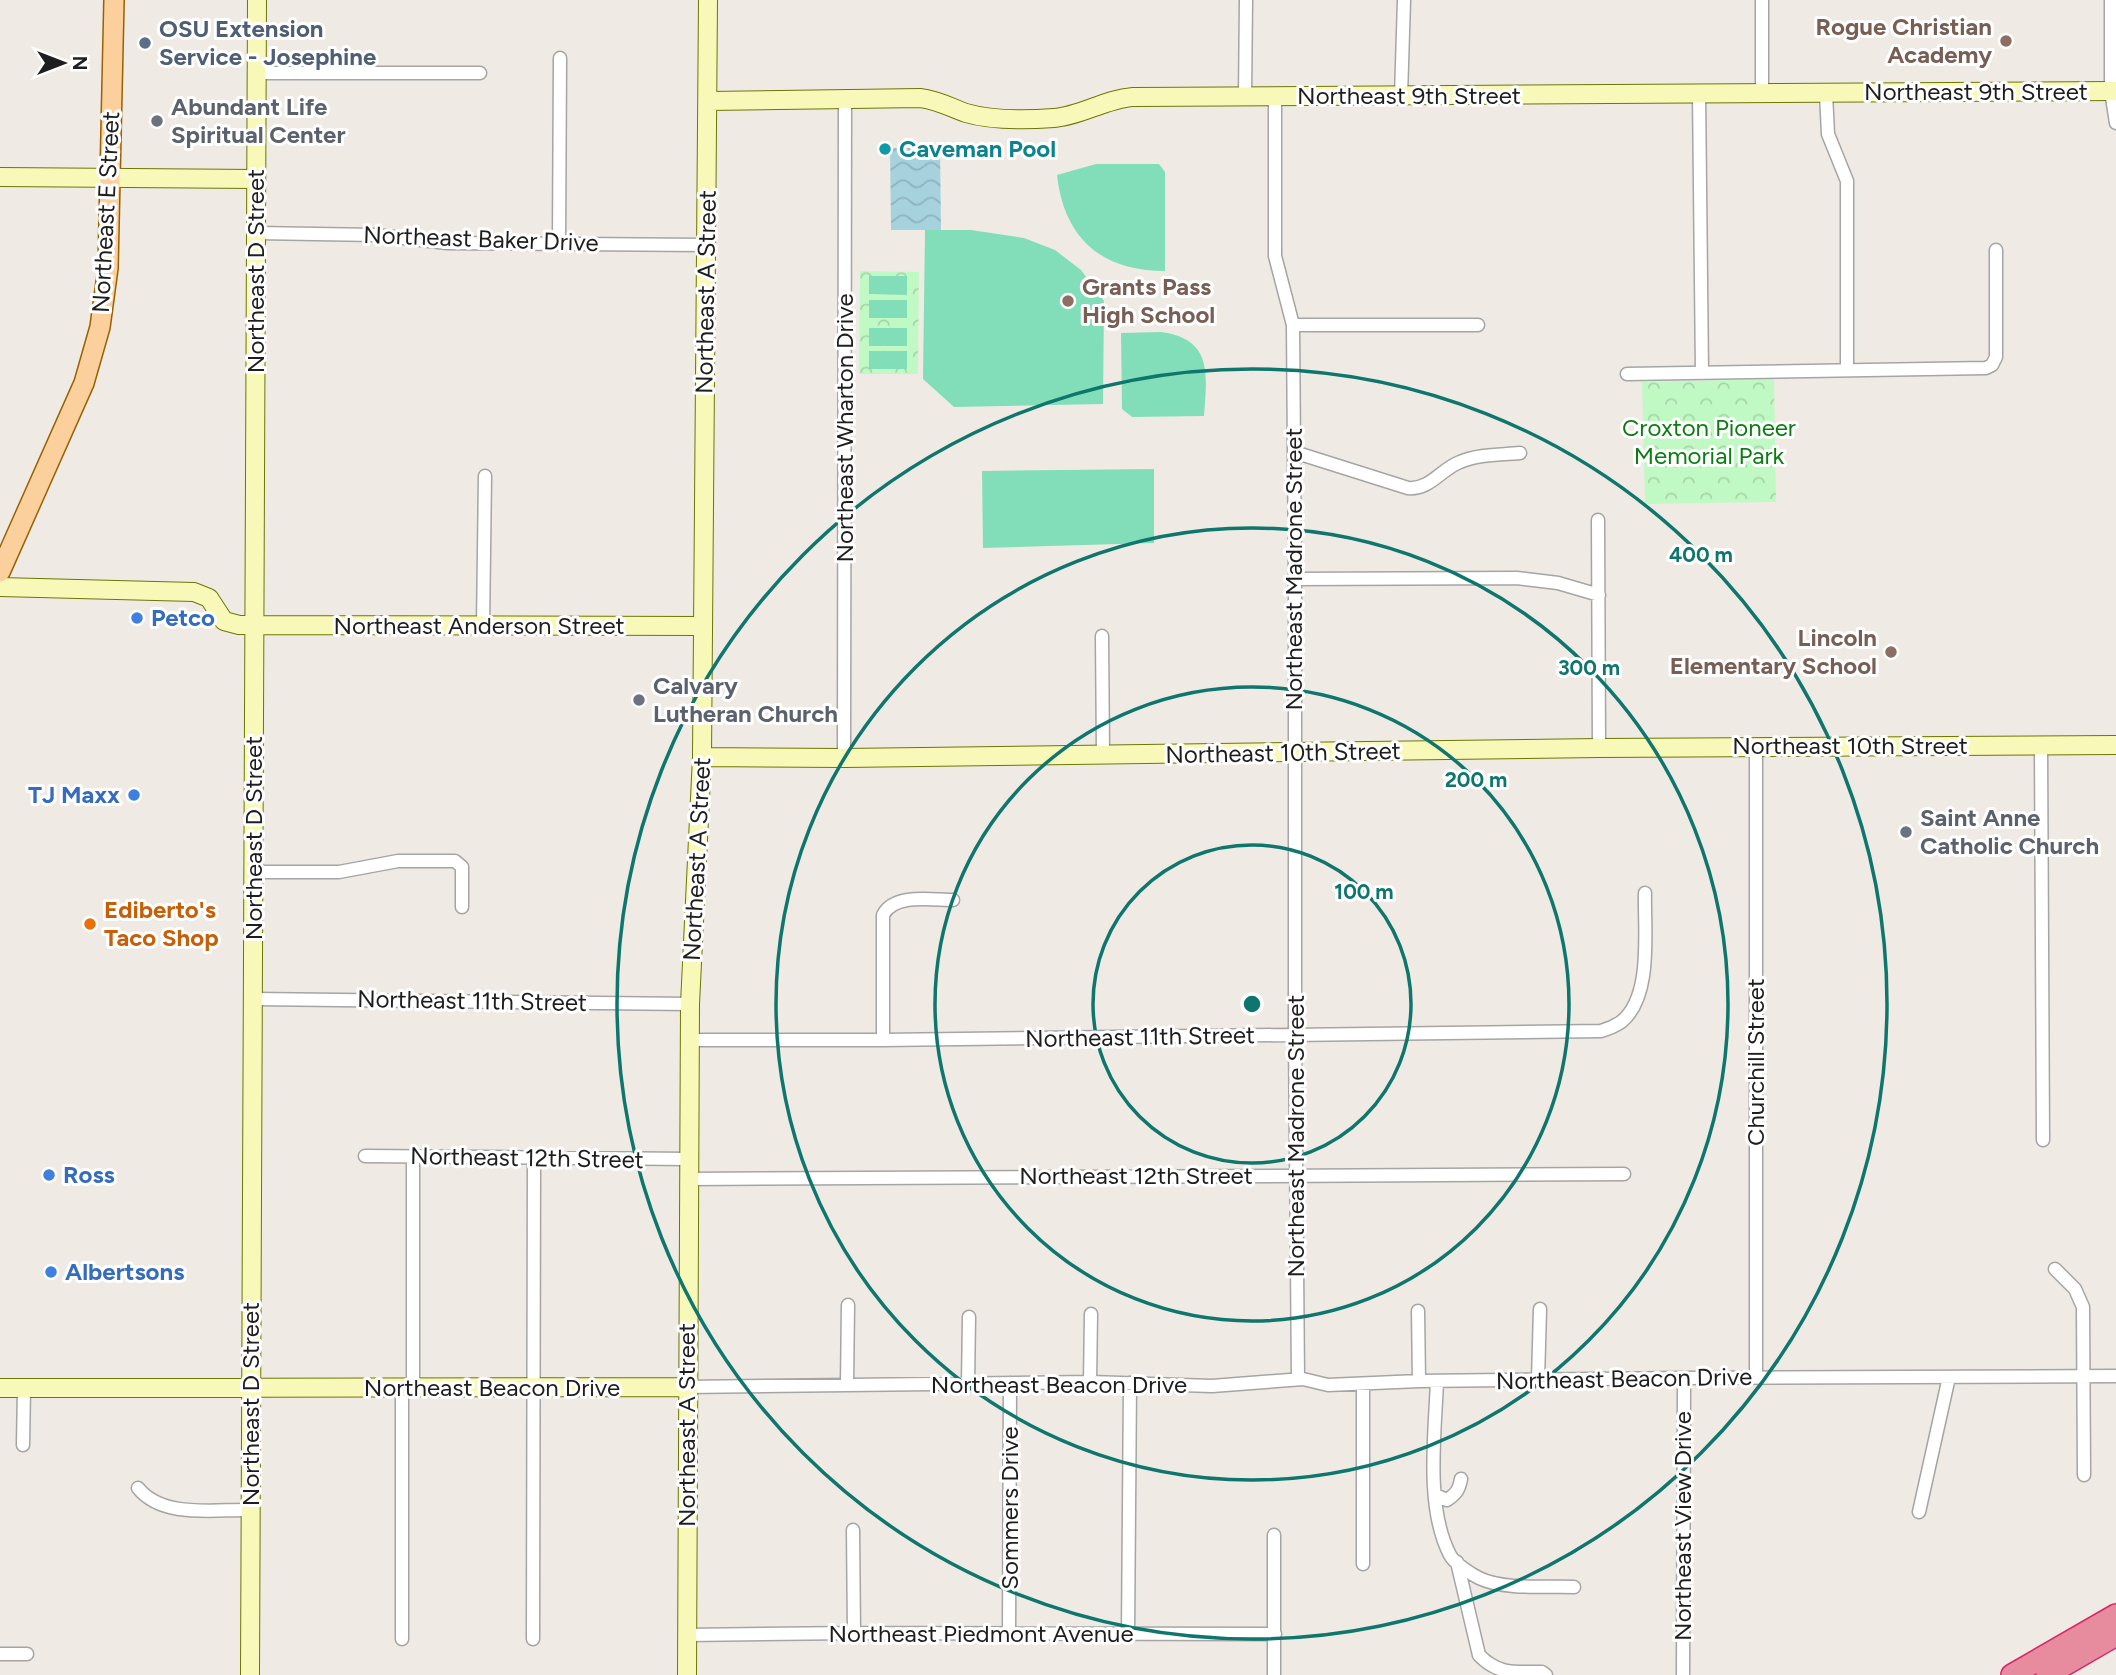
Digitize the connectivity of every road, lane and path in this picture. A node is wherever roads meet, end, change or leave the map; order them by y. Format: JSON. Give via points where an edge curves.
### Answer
{"nodes":[{"id":1,"x":114,"y":0,"type":"edge"},
{"id":2,"x":257,"y":0,"type":"edge"},
{"id":3,"x":708,"y":0,"type":"edge"},
{"id":4,"x":1246,"y":0,"type":"edge"},
{"id":5,"x":1404,"y":0,"type":"edge"},
{"id":6,"x":1762,"y":0,"type":"edge"},
{"id":7,"x":2110,"y":0,"type":"edge"},
{"id":8,"x":560,"y":58,"type":"dead end"},
{"id":9,"x":480,"y":72,"type":"dead end"},
{"id":10,"x":257,"y":73,"type":"junction"},
{"id":11,"x":2113,"y":91,"type":"edge"},
{"id":12,"x":1699,"y":93,"type":"junction"},
{"id":13,"x":1762,"y":93,"type":"junction"},
{"id":14,"x":1826,"y":94,"type":"junction"},
{"id":15,"x":1401,"y":96,"type":"junction"},
{"id":16,"x":1245,"y":97,"type":"junction"},
{"id":17,"x":1275,"y":97,"type":"junction"},
{"id":18,"x":845,"y":99,"type":"junction"},
{"id":19,"x":708,"y":101,"type":"junction"},
{"id":20,"x":2116,"y":123,"type":"edge"},
{"id":21,"x":0,"y":177,"type":"edge"},
{"id":22,"x":111,"y":178,"type":"junction"},
{"id":23,"x":256,"y":178,"type":"junction"},
{"id":24,"x":256,"y":233,"type":"junction"},
{"id":25,"x":559,"y":243,"type":"junction"},
{"id":26,"x":706,"y":245,"type":"junction"},
{"id":27,"x":1996,"y":250,"type":"dead end"},
{"id":28,"x":1293,"y":325,"type":"junction"},
{"id":29,"x":1478,"y":325,"type":"dead end"},
{"id":30,"x":1847,"y":370,"type":"junction"},
{"id":31,"x":1702,"y":373,"type":"junction"},
{"id":32,"x":1628,"y":374,"type":"dead end"},
{"id":33,"x":1294,"y":452,"type":"junction"},
{"id":34,"x":1520,"y":453,"type":"dead end"},
{"id":35,"x":485,"y":476,"type":"dead end"},
{"id":36,"x":1598,"y":520,"type":"dead end"},
{"id":37,"x":0,"y":572,"type":"edge"},
{"id":38,"x":1296,"y":579,"type":"junction"},
{"id":39,"x":0,"y":587,"type":"edge"},
{"id":40,"x":1599,"y":594,"type":"junction"},
{"id":41,"x":256,"y":625,"type":"junction"},
{"id":42,"x":483,"y":626,"type":"junction"},
{"id":43,"x":703,"y":626,"type":"junction"},
{"id":44,"x":1102,"y":636,"type":"dead end"},
{"id":45,"x":2116,"y":745,"type":"edge"},
{"id":46,"x":2042,"y":746,"type":"junction"},
{"id":47,"x":1756,"y":747,"type":"junction"},
{"id":48,"x":1599,"y":748,"type":"junction"},
{"id":49,"x":1295,"y":753,"type":"junction"},
{"id":50,"x":1103,"y":754,"type":"junction"},
{"id":51,"x":702,"y":757,"type":"junction"},
{"id":52,"x":844,"y":758,"type":"junction"},
{"id":53,"x":254,"y":872,"type":"junction"},
{"id":54,"x":1645,"y":893,"type":"dead end"},
{"id":55,"x":953,"y":900,"type":"dead end"},
{"id":56,"x":462,"y":907,"type":"dead end"},
{"id":57,"x":254,"y":999,"type":"junction"},
{"id":58,"x":690,"y":1004,"type":"junction"},
{"id":59,"x":1295,"y":1034,"type":"junction"},
{"id":60,"x":690,"y":1040,"type":"junction"},
{"id":61,"x":883,"y":1040,"type":"junction"},
{"id":62,"x":2043,"y":1140,"type":"dead end"},
{"id":63,"x":365,"y":1156,"type":"dead end"},
{"id":64,"x":413,"y":1156,"type":"junction"},
{"id":65,"x":534,"y":1157,"type":"junction"},
{"id":66,"x":689,"y":1159,"type":"junction"},
{"id":67,"x":1296,"y":1174,"type":"junction"},
{"id":68,"x":1625,"y":1174,"type":"dead end"},
{"id":69,"x":689,"y":1179,"type":"junction"},
{"id":70,"x":2055,"y":1269,"type":"dead end"},
{"id":71,"x":848,"y":1305,"type":"dead end"},
{"id":72,"x":1540,"y":1309,"type":"dead end"},
{"id":73,"x":1419,"y":1311,"type":"dead end"},
{"id":74,"x":1091,"y":1314,"type":"dead end"},
{"id":75,"x":969,"y":1317,"type":"dead end"},
{"id":76,"x":2116,"y":1376,"type":"edge"},
{"id":77,"x":1756,"y":1377,"type":"junction"},
{"id":78,"x":1950,"y":1377,"type":"junction"},
{"id":79,"x":2083,"y":1377,"type":"junction"},
{"id":80,"x":1684,"y":1378,"type":"junction"},
{"id":81,"x":1298,"y":1379,"type":"junction"},
{"id":82,"x":1538,"y":1380,"type":"junction"},
{"id":83,"x":1419,"y":1381,"type":"junction"},
{"id":84,"x":1437,"y":1381,"type":"junction"},
{"id":85,"x":1090,"y":1382,"type":"junction"},
{"id":86,"x":1010,"y":1383,"type":"junction"},
{"id":87,"x":1130,"y":1383,"type":"junction"},
{"id":88,"x":847,"y":1384,"type":"junction"},
{"id":89,"x":968,"y":1384,"type":"junction"},
{"id":90,"x":1363,"y":1384,"type":"junction"},
{"id":91,"x":251,"y":1387,"type":"junction"},
{"id":92,"x":407,"y":1387,"type":"junction"},
{"id":93,"x":687,"y":1387,"type":"junction"},
{"id":94,"x":0,"y":1388,"type":"edge"},
{"id":95,"x":24,"y":1388,"type":"junction"},
{"id":96,"x":533,"y":1388,"type":"junction"},
{"id":97,"x":23,"y":1445,"type":"dead end"},
{"id":98,"x":2084,"y":1475,"type":"dead end"},
{"id":99,"x":1461,"y":1479,"type":"dead end"},
{"id":100,"x":138,"y":1488,"type":"dead end"},
{"id":101,"x":1435,"y":1494,"type":"junction"},
{"id":102,"x":251,"y":1510,"type":"junction"},
{"id":103,"x":1919,"y":1512,"type":"dead end"},
{"id":104,"x":853,"y":1530,"type":"dead end"},
{"id":105,"x":1274,"y":1535,"type":"dead end"},
{"id":106,"x":1457,"y":1562,"type":"junction"},
{"id":107,"x":1363,"y":1564,"type":"dead end"},
{"id":108,"x":1574,"y":1587,"type":"dead end"},
{"id":109,"x":2116,"y":1615,"type":"edge"},
{"id":110,"x":854,"y":1633,"type":"junction"},
{"id":111,"x":1009,"y":1634,"type":"junction"},
{"id":112,"x":1128,"y":1634,"type":"junction"},
{"id":113,"x":1275,"y":1634,"type":"junction"},
{"id":114,"x":687,"y":1635,"type":"junction"},
{"id":115,"x":2116,"y":1635,"type":"edge"},
{"id":116,"x":402,"y":1639,"type":"dead end"},
{"id":117,"x":533,"y":1639,"type":"dead end"},
{"id":118,"x":0,"y":1654,"type":"edge"},
{"id":119,"x":27,"y":1654,"type":"dead end"},
{"id":120,"x":250,"y":1675,"type":"edge"},
{"id":121,"x":687,"y":1675,"type":"edge"},
{"id":122,"x":1275,"y":1675,"type":"edge"},
{"id":123,"x":1546,"y":1675,"type":"edge"},
{"id":124,"x":1683,"y":1675,"type":"edge"},
{"id":125,"x":2012,"y":1675,"type":"edge"},
{"id":126,"x":2048,"y":1675,"type":"edge"}],
"edges":[{"from":1,"to":22,"type":"main road","name":"Northeast E Street"},
{"from":2,"to":10,"type":"street","name":"Northeast D Street"},
{"from":3,"to":19,"type":"street","name":"Northeast A Street"},
{"from":4,"to":16,"type":"street"},
{"from":5,"to":15,"type":"street"},
{"from":6,"to":13,"type":"street"},
{"from":7,"to":11,"type":"street"},
{"from":8,"to":25,"type":"street"},
{"from":9,"to":10,"type":"street"},
{"from":10,"to":23,"type":"street","name":"Northeast D Street"},
{"from":11,"to":14,"type":"street","name":"Northeast 9th Street"},
{"from":11,"to":20,"type":"street"},
{"from":12,"to":13,"type":"street","name":"Northeast 9th Street"},
{"from":12,"to":15,"type":"street","name":"Northeast 9th Street"},
{"from":12,"to":31,"type":"street"},
{"from":13,"to":14,"type":"street","name":"Northeast 9th Street"},
{"from":14,"to":30,"type":"street","via":[[1828,134],[1847,181]]},
{"from":15,"to":17,"type":"street","name":"Northeast 9th Street"},
{"from":16,"to":17,"type":"street","name":"Northeast 9th Street"},
{"from":16,"to":18,"type":"street","name":"Northeast 9th Street","via":[[1117,98],[1048,118],[988,118],[932,99]]},
{"from":17,"to":28,"type":"street","name":"Northeast Madrone Street","via":[[1275,256]]},
{"from":18,"to":19,"type":"street","name":"Northeast 9th Street"},
{"from":18,"to":52,"type":"street","name":"Northeast Wharton Drive"},
{"from":19,"to":26,"type":"street","name":"Northeast A Street"},
{"from":21,"to":22,"type":"street"},
{"from":22,"to":23,"type":"street"},
{"from":22,"to":37,"type":"main road","name":"Northeast E Street","via":[[108,268],[100,327],[85,383]]},
{"from":23,"to":24,"type":"street","name":"Northeast D Street"},
{"from":24,"to":25,"type":"street","name":"Northeast Baker Drive"},
{"from":24,"to":41,"type":"street","name":"Northeast D Street"},
{"from":25,"to":26,"type":"street","name":"Northeast Baker Drive"},
{"from":26,"to":43,"type":"street","name":"Northeast A Street"},
{"from":27,"to":30,"type":"street","via":[[1993,365]]},
{"from":28,"to":29,"type":"street"},
{"from":28,"to":33,"type":"street","name":"Northeast Madrone Street"},
{"from":30,"to":31,"type":"street"},
{"from":31,"to":32,"type":"street"},
{"from":33,"to":34,"type":"street","via":[[1416,489],[1476,456]]},
{"from":33,"to":38,"type":"street","name":"Northeast Madrone Street"},
{"from":35,"to":42,"type":"street"},
{"from":36,"to":40,"type":"street"},
{"from":38,"to":40,"type":"street","via":[[1517,578]]},
{"from":38,"to":49,"type":"street","name":"Northeast Madrone Street"},
{"from":39,"to":41,"type":"street","name":"Northeast Anderson Street","via":[[194,592],[209,598],[224,621]]},
{"from":40,"to":48,"type":"street"},
{"from":41,"to":42,"type":"street","name":"Northeast Anderson Street"},
{"from":41,"to":53,"type":"street","name":"Northeast D Street"},
{"from":42,"to":43,"type":"street","name":"Northeast Anderson Street"},
{"from":43,"to":51,"type":"street","name":"Northeast A Street"},
{"from":44,"to":50,"type":"street"},
{"from":45,"to":46,"type":"street","name":"Northeast 10th Street"},
{"from":46,"to":47,"type":"street","name":"Northeast 10th Street"},
{"from":46,"to":62,"type":"street"},
{"from":47,"to":48,"type":"street","name":"Northeast 10th Street"},
{"from":47,"to":77,"type":"street","name":"Churchill Street"},
{"from":48,"to":49,"type":"street","name":"Northeast 10th Street"},
{"from":49,"to":50,"type":"street","name":"Northeast 10th Street"},
{"from":49,"to":59,"type":"street","name":"Northeast Madrone Street"},
{"from":50,"to":52,"type":"street","name":"Northeast 10th Street"},
{"from":51,"to":52,"type":"street","name":"Northeast 10th Street"},
{"from":51,"to":58,"type":"street","name":"Northeast A Street"},
{"from":53,"to":56,"type":"street","via":[[339,872],[398,861],[455,860],[462,867]]},
{"from":53,"to":57,"type":"street","name":"Northeast D Street"},
{"from":54,"to":59,"type":"street","name":"Northeast 11th Street","via":[[1640,991],[1630,1013],[1611,1027],[1586,1033]]},
{"from":55,"to":61,"type":"street","via":[[897,901],[887,906],[883,915]]},
{"from":57,"to":58,"type":"street","name":"Northeast 11th Street"},
{"from":57,"to":91,"type":"street","name":"Northeast D Street"},
{"from":58,"to":60,"type":"street","name":"Northeast A Street"},
{"from":59,"to":61,"type":"street","name":"Northeast 11th Street"},
{"from":59,"to":67,"type":"street","name":"Northeast Madrone Street"},
{"from":60,"to":61,"type":"street","name":"Northeast 11th Street"},
{"from":60,"to":66,"type":"street","name":"Northeast A Street"},
{"from":63,"to":64,"type":"street","name":"Northeast 12th Street"},
{"from":64,"to":65,"type":"street","name":"Northeast 12th Street"},
{"from":64,"to":92,"type":"street"},
{"from":65,"to":66,"type":"street","name":"Northeast 12th Street"},
{"from":65,"to":96,"type":"street"},
{"from":66,"to":69,"type":"street","name":"Northeast A Street"},
{"from":67,"to":68,"type":"street","name":"Northeast 12th Street"},
{"from":67,"to":69,"type":"street","name":"Northeast 12th Street"},
{"from":67,"to":81,"type":"street","name":"Northeast Madrone Street"},
{"from":69,"to":93,"type":"street","name":"Northeast A Street"},
{"from":70,"to":79,"type":"street","via":[[2075,1289],[2082,1307]]},
{"from":71,"to":88,"type":"street"},
{"from":72,"to":82,"type":"street"},
{"from":73,"to":83,"type":"street"},
{"from":74,"to":85,"type":"street"},
{"from":75,"to":89,"type":"street"},
{"from":76,"to":79,"type":"street","name":"Northeast Beacon Drive"},
{"from":77,"to":78,"type":"street","name":"Northeast Beacon Drive"},
{"from":77,"to":80,"type":"street","name":"Northeast Beacon Drive"},
{"from":78,"to":79,"type":"street","name":"Northeast Beacon Drive"},
{"from":78,"to":103,"type":"street"},
{"from":79,"to":98,"type":"street"},
{"from":80,"to":82,"type":"street","name":"Northeast Beacon Drive"},
{"from":80,"to":124,"type":"street","name":"Northeast View Drive"},
{"from":81,"to":87,"type":"street","name":"Northeast Beacon Drive","via":[[1212,1385]]},
{"from":81,"to":90,"type":"street","name":"Northeast Beacon Drive","via":[[1328,1385]]},
{"from":82,"to":84,"type":"street","name":"Northeast Beacon Drive"},
{"from":83,"to":84,"type":"street","name":"Northeast Beacon Drive"},
{"from":83,"to":90,"type":"street","name":"Northeast Beacon Drive"},
{"from":84,"to":101,"type":"street"},
{"from":85,"to":86,"type":"street","name":"Northeast Beacon Drive"},
{"from":85,"to":87,"type":"street","name":"Northeast Beacon Drive"},
{"from":86,"to":89,"type":"street","name":"Northeast Beacon Drive"},
{"from":86,"to":111,"type":"street","name":"Sommers Drive"},
{"from":87,"to":112,"type":"street"},
{"from":88,"to":89,"type":"street","name":"Northeast Beacon Drive"},
{"from":88,"to":93,"type":"street","name":"Northeast Beacon Drive"},
{"from":90,"to":107,"type":"street"},
{"from":91,"to":92,"type":"street","name":"Northeast Beacon Drive"},
{"from":91,"to":95,"type":"street","name":"Northeast Beacon Drive"},
{"from":91,"to":102,"type":"street","name":"Northeast D Street"},
{"from":92,"to":96,"type":"street","name":"Northeast Beacon Drive"},
{"from":92,"to":116,"type":"street"},
{"from":93,"to":96,"type":"street","name":"Northeast Beacon Drive"},
{"from":93,"to":114,"type":"street","name":"Northeast A Street"},
{"from":94,"to":95,"type":"street","name":"Northeast Beacon Drive"},
{"from":95,"to":97,"type":"street"},
{"from":96,"to":117,"type":"street"},
{"from":99,"to":101,"type":"street","via":[[1454,1496],[1447,1500]]},
{"from":100,"to":102,"type":"street","via":[[167,1507]]},
{"from":101,"to":106,"type":"street","via":[[1442,1534]]},
{"from":102,"to":120,"type":"street","name":"Northeast D Street"},
{"from":104,"to":110,"type":"street"},
{"from":105,"to":113,"type":"street"},
{"from":106,"to":108,"type":"street","via":[[1479,1579],[1498,1584]]},
{"from":106,"to":123,"type":"street","via":[[1479,1655],[1497,1670]]},
{"from":109,"to":125,"type":"highway"},
{"from":110,"to":111,"type":"street","name":"Northeast Piedmont Avenue"},
{"from":110,"to":114,"type":"street","name":"Northeast Piedmont Avenue"},
{"from":111,"to":112,"type":"street","name":"Northeast Piedmont Avenue"},
{"from":112,"to":113,"type":"street","name":"Northeast Piedmont Avenue"},
{"from":113,"to":122,"type":"street"},
{"from":114,"to":121,"type":"street","name":"Northeast A Street"},
{"from":115,"to":126,"type":"highway"},
{"from":118,"to":119,"type":"street"}]}
